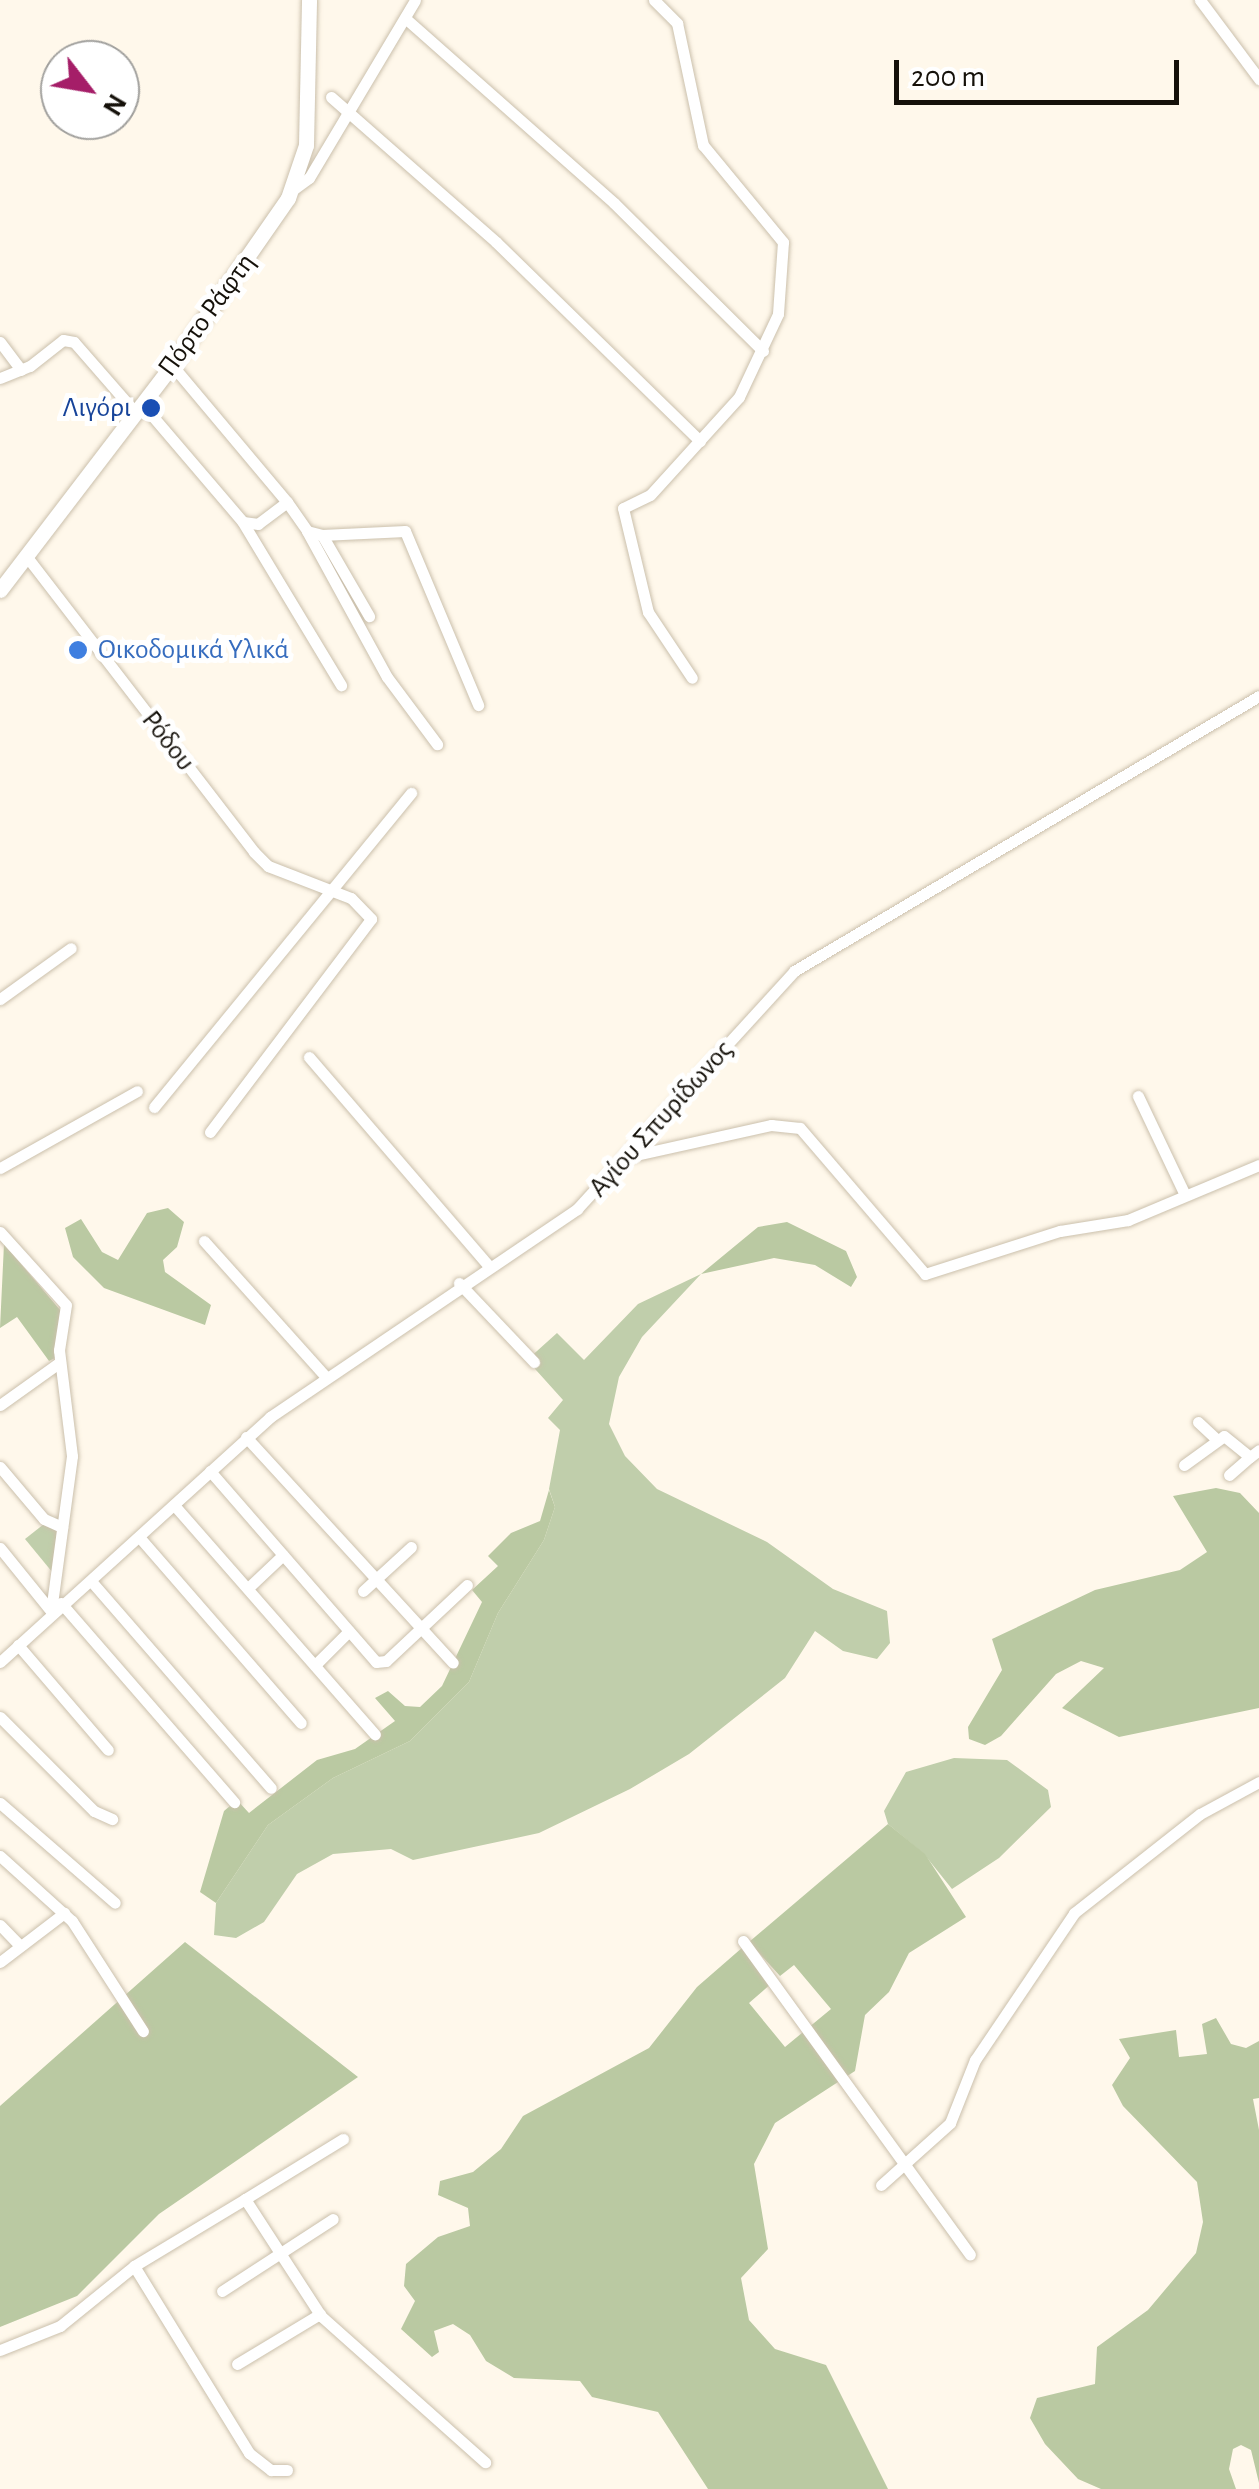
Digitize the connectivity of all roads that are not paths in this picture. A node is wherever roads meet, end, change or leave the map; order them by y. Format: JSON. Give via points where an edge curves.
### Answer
{"nodes":[{"id":1,"x":309,"y":0,"type":"edge"},
{"id":2,"x":415,"y":0,"type":"edge"},
{"id":3,"x":654,"y":0,"type":"edge"},
{"id":4,"x":1200,"y":0,"type":"edge"},
{"id":5,"x":405,"y":18,"type":"junction"},
{"id":6,"x":1259,"y":79,"type":"edge"},
{"id":7,"x":331,"y":97,"type":"dead end"},
{"id":8,"x":350,"y":110,"type":"junction"},
{"id":9,"x":307,"y":138,"type":"junction"},
{"id":10,"x":327,"y":141,"type":"junction"},
{"id":11,"x":291,"y":191,"type":"junction"},
{"id":12,"x":0,"y":342,"type":"edge"},
{"id":13,"x":763,"y":351,"type":"junction"},
{"id":14,"x":172,"y":365,"type":"junction"},
{"id":15,"x":22,"y":370,"type":"junction"},
{"id":16,"x":0,"y":378,"type":"edge"},
{"id":17,"x":140,"y":409,"type":"junction"},
{"id":18,"x":700,"y":442,"type":"junction"},
{"id":19,"x":287,"y":502,"type":"junction"},
{"id":20,"x":242,"y":521,"type":"junction"},
{"id":21,"x":306,"y":531,"type":"junction"},
{"id":22,"x":322,"y":535,"type":"junction"},
{"id":23,"x":27,"y":557,"type":"junction"},
{"id":24,"x":0,"y":590,"type":"edge"},
{"id":25,"x":369,"y":616,"type":"dead end"},
{"id":26,"x":692,"y":678,"type":"dead end"},
{"id":27,"x":341,"y":685,"type":"dead end"},
{"id":28,"x":1259,"y":696,"type":"edge"},
{"id":29,"x":478,"y":706,"type":"dead end"},
{"id":30,"x":437,"y":744,"type":"dead end"},
{"id":31,"x":411,"y":793,"type":"dead end"},
{"id":32,"x":334,"y":890,"type":"junction"},
{"id":33,"x":71,"y":948,"type":"dead end"},
{"id":34,"x":0,"y":999,"type":"edge"},
{"id":35,"x":309,"y":1058,"type":"dead end"},
{"id":36,"x":137,"y":1091,"type":"dead end"},
{"id":37,"x":1138,"y":1096,"type":"dead end"},
{"id":38,"x":154,"y":1106,"type":"dead end"},
{"id":39,"x":210,"y":1132,"type":"dead end"},
{"id":40,"x":628,"y":1157,"type":"junction"},
{"id":41,"x":1259,"y":1166,"type":"edge"},
{"id":42,"x":0,"y":1168,"type":"edge"},
{"id":43,"x":1184,"y":1193,"type":"junction"},
{"id":44,"x":2,"y":1237,"type":"edge"},
{"id":45,"x":204,"y":1242,"type":"dead end"},
{"id":46,"x":488,"y":1265,"type":"junction"},
{"id":47,"x":459,"y":1283,"type":"junction"},
{"id":48,"x":60,"y":1362,"type":"junction"},
{"id":49,"x":534,"y":1362,"type":"dead end"},
{"id":50,"x":326,"y":1377,"type":"junction"},
{"id":51,"x":0,"y":1405,"type":"edge"},
{"id":52,"x":1198,"y":1422,"type":"dead end"},
{"id":53,"x":246,"y":1436,"type":"junction"},
{"id":54,"x":1217,"y":1440,"type":"junction"},
{"id":55,"x":1254,"y":1453,"type":"edge"},
{"id":56,"x":1184,"y":1465,"type":"dead end"},
{"id":57,"x":0,"y":1467,"type":"edge"},
{"id":58,"x":210,"y":1471,"type":"junction"},
{"id":59,"x":1229,"y":1475,"type":"dead end"},
{"id":60,"x":174,"y":1506,"type":"junction"},
{"id":61,"x":62,"y":1527,"type":"junction"},
{"id":62,"x":140,"y":1538,"type":"junction"},
{"id":63,"x":410,"y":1546,"type":"dead end"},
{"id":64,"x":0,"y":1548,"type":"edge"},
{"id":65,"x":283,"y":1555,"type":"junction"},
{"id":66,"x":90,"y":1580,"type":"junction"},
{"id":67,"x":376,"y":1580,"type":"junction"},
{"id":68,"x":59,"y":1582,"type":"junction"},
{"id":69,"x":467,"y":1585,"type":"dead end"},
{"id":70,"x":248,"y":1588,"type":"junction"},
{"id":71,"x":363,"y":1592,"type":"dead end"},
{"id":72,"x":61,"y":1603,"type":"junction"},
{"id":73,"x":420,"y":1629,"type":"junction"},
{"id":74,"x":350,"y":1631,"type":"junction"},
{"id":75,"x":18,"y":1646,"type":"junction"},
{"id":76,"x":0,"y":1662,"type":"edge"},
{"id":77,"x":452,"y":1664,"type":"dead end"},
{"id":78,"x":315,"y":1665,"type":"junction"},
{"id":79,"x":0,"y":1717,"type":"edge"},
{"id":80,"x":301,"y":1723,"type":"dead end"},
{"id":81,"x":375,"y":1735,"type":"dead end"},
{"id":82,"x":108,"y":1750,"type":"dead end"},
{"id":83,"x":1259,"y":1782,"type":"edge"},
{"id":84,"x":271,"y":1788,"type":"dead end"},
{"id":85,"x":234,"y":1802,"type":"dead end"},
{"id":86,"x":1,"y":1805,"type":"edge"},
{"id":87,"x":112,"y":1819,"type":"dead end"},
{"id":88,"x":0,"y":1856,"type":"edge"},
{"id":89,"x":115,"y":1902,"type":"dead end"},
{"id":90,"x":64,"y":1913,"type":"junction"},
{"id":91,"x":0,"y":1926,"type":"edge"},
{"id":92,"x":742,"y":1941,"type":"dead end"},
{"id":93,"x":20,"y":1946,"type":"junction"},
{"id":94,"x":0,"y":1962,"type":"edge"},
{"id":95,"x":143,"y":2031,"type":"dead end"},
{"id":96,"x":343,"y":2139,"type":"dead end"},
{"id":97,"x":904,"y":2167,"type":"junction"},
{"id":98,"x":881,"y":2184,"type":"dead end"},
{"id":99,"x":246,"y":2199,"type":"junction"},
{"id":100,"x":333,"y":2220,"type":"dead end"},
{"id":101,"x":283,"y":2253,"type":"junction"},
{"id":102,"x":970,"y":2255,"type":"dead end"},
{"id":103,"x":134,"y":2266,"type":"junction"},
{"id":104,"x":222,"y":2291,"type":"dead end"},
{"id":105,"x":320,"y":2314,"type":"junction"},
{"id":106,"x":0,"y":2350,"type":"edge"},
{"id":107,"x":237,"y":2364,"type":"dead end"},
{"id":108,"x":485,"y":2462,"type":"dead end"},
{"id":109,"x":287,"y":2470,"type":"dead end"}],
"edges":[{"from":1,"to":9,"type":"main road","name":"Πόρτο Ράφτη"},
{"from":2,"to":5,"type":"street"},
{"from":3,"to":13,"type":"street","via":[[677,23],[703,145],[784,242],[778,314]]},
{"from":4,"to":6,"type":"street"},
{"from":5,"to":8,"type":"street"},
{"from":5,"to":13,"type":"street","via":[[614,203]]},
{"from":7,"to":8,"type":"street"},
{"from":8,"to":10,"type":"street"},
{"from":8,"to":18,"type":"street","via":[[524,268]]},
{"from":9,"to":10,"type":"street"},
{"from":9,"to":11,"type":"main road","name":"Πόρτο Ράφτη"},
{"from":10,"to":11,"type":"street","via":[[309,178]]},
{"from":11,"to":14,"type":"main road","name":"Πόρτο Ράφτη"},
{"from":12,"to":15,"type":"street"},
{"from":13,"to":18,"type":"street","via":[[739,396]]},
{"from":14,"to":17,"type":"main road","name":"Πόρτο Ράφτη"},
{"from":14,"to":19,"type":"street"},
{"from":15,"to":16,"type":"street"},
{"from":15,"to":17,"type":"street","via":[[63,340],[74,342]]},
{"from":17,"to":20,"type":"street"},
{"from":17,"to":23,"type":"main road","name":"Πόρτο Ράφτη"},
{"from":18,"to":26,"type":"street","via":[[650,495],[623,508],[648,612]]},
{"from":19,"to":20,"type":"street","via":[[258,524]]},
{"from":19,"to":21,"type":"street"},
{"from":20,"to":27,"type":"street"},
{"from":21,"to":22,"type":"street"},
{"from":21,"to":30,"type":"street","via":[[387,677]]},
{"from":22,"to":25,"type":"street"},
{"from":22,"to":29,"type":"street","via":[[405,531]]},
{"from":23,"to":24,"type":"main road","name":"Πόρτο Ράφτη"},
{"from":23,"to":32,"type":"street","name":"Ρόδου","via":[[254,852],[268,866]]},
{"from":28,"to":40,"type":"street","name":"Αγίου Σπυρίδωνος","via":[[794,971]]},
{"from":31,"to":32,"type":"street"},
{"from":32,"to":38,"type":"street"},
{"from":32,"to":39,"type":"street","via":[[366,910],[369,925]]},
{"from":33,"to":34,"type":"street"},
{"from":35,"to":46,"type":"street"},
{"from":36,"to":42,"type":"street"},
{"from":37,"to":43,"type":"street"},
{"from":40,"to":43,"type":"street","via":[[754,1128],[800,1128],[925,1274],[1060,1231],[1128,1220]]},
{"from":40,"to":46,"type":"street","name":"Αγίου Σπυρίδωνος","via":[[577,1209]]},
{"from":41,"to":43,"type":"street"},
{"from":44,"to":48,"type":"street","via":[[66,1304]]},
{"from":45,"to":50,"type":"street"},
{"from":46,"to":47,"type":"street","name":"Αγίου Σπυρίδωνος"},
{"from":47,"to":49,"type":"street"},
{"from":47,"to":50,"type":"street","name":"Αγίου Σπυρίδωνος"},
{"from":48,"to":51,"type":"street"},
{"from":48,"to":61,"type":"street","via":[[73,1429]]},
{"from":50,"to":53,"type":"street","name":"Αγίου Σπυρίδωνος"},
{"from":52,"to":54,"type":"street"},
{"from":53,"to":58,"type":"street","name":"Αγίου Σπυρίδωνος"},
{"from":53,"to":67,"type":"street"},
{"from":54,"to":55,"type":"street","via":[[1230,1437]]},
{"from":54,"to":56,"type":"street"},
{"from":55,"to":59,"type":"street"},
{"from":57,"to":61,"type":"street","via":[[44,1519]]},
{"from":58,"to":60,"type":"street","name":"Αγίου Σπυρίδωνος"},
{"from":58,"to":65,"type":"street"},
{"from":60,"to":62,"type":"street","name":"Αγίου Σπυρίδωνος"},
{"from":60,"to":70,"type":"street"},
{"from":61,"to":68,"type":"street"},
{"from":62,"to":66,"type":"street","name":"Αγίου Σπυρίδωνος"},
{"from":62,"to":80,"type":"street"},
{"from":63,"to":67,"type":"street"},
{"from":64,"to":72,"type":"street"},
{"from":65,"to":70,"type":"street"},
{"from":65,"to":74,"type":"street"},
{"from":66,"to":72,"type":"street","name":"Αγίου Σπυρίδωνος"},
{"from":66,"to":84,"type":"street"},
{"from":67,"to":71,"type":"street"},
{"from":67,"to":73,"type":"street"},
{"from":68,"to":72,"type":"street"},
{"from":68,"to":72,"type":"street"},
{"from":69,"to":73,"type":"street"},
{"from":70,"to":78,"type":"street"},
{"from":72,"to":75,"type":"street","name":"Αγίου Σπυρίδωνος"},
{"from":72,"to":85,"type":"street"},
{"from":73,"to":74,"type":"street","via":[[381,1663]]},
{"from":73,"to":77,"type":"street"},
{"from":74,"to":78,"type":"street"},
{"from":75,"to":76,"type":"street","name":"Αγίου Σπυρίδωνος"},
{"from":75,"to":82,"type":"street"},
{"from":78,"to":81,"type":"street"},
{"from":79,"to":87,"type":"street","via":[[94,1811]]},
{"from":83,"to":97,"type":"street","via":[[1200,1814],[1074,1914],[975,2060],[950,2123]]},
{"from":86,"to":89,"type":"street"},
{"from":88,"to":90,"type":"street"},
{"from":90,"to":93,"type":"street"},
{"from":90,"to":95,"type":"street"},
{"from":91,"to":93,"type":"street"},
{"from":92,"to":97,"type":"street","via":[[797,2008]]},
{"from":93,"to":94,"type":"street"},
{"from":96,"to":99,"type":"street"},
{"from":97,"to":98,"type":"street"},
{"from":97,"to":102,"type":"street"},
{"from":99,"to":101,"type":"street"},
{"from":99,"to":103,"type":"street"},
{"from":100,"to":101,"type":"street"},
{"from":101,"to":104,"type":"street"},
{"from":101,"to":105,"type":"street"},
{"from":103,"to":106,"type":"street","via":[[60,2326]]},
{"from":103,"to":109,"type":"street","via":[[249,2453],[270,2470]]},
{"from":105,"to":107,"type":"street"},
{"from":105,"to":108,"type":"street"}]}
